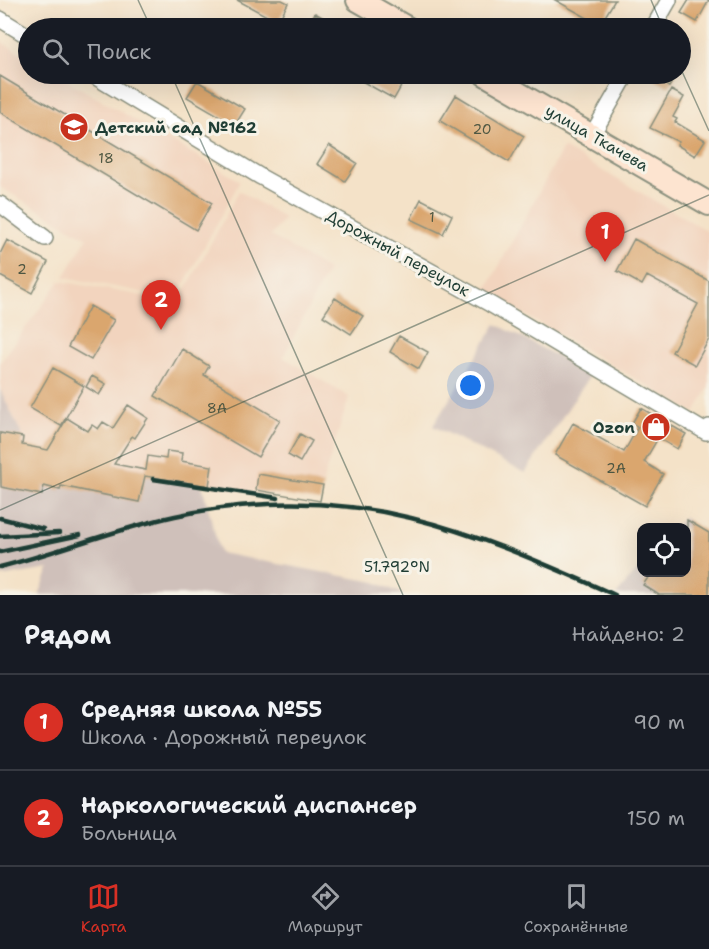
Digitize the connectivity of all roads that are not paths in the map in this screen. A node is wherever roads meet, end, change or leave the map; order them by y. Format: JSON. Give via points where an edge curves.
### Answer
{"nodes":[{"id":1,"x":358,"y":0,"type":"edge"},
{"id":2,"x":669,"y":0,"type":"edge"},
{"id":3,"x":390,"y":18,"type":"edge"},
{"id":4,"x":659,"y":18,"type":"edge"},
{"id":5,"x":0,"y":19,"type":"edge"},
{"id":6,"x":18,"y":30,"type":"edge"},
{"id":7,"x":108,"y":84,"type":"edge"},
{"id":8,"x":503,"y":84,"type":"edge"},
{"id":9,"x":621,"y":84,"type":"edge"},
{"id":10,"x":592,"y":135,"type":"junction"},
{"id":11,"x":0,"y":204,"type":"edge"},
{"id":12,"x":709,"y":204,"type":"edge"},
{"id":13,"x":45,"y":238,"type":"dead end"},
{"id":14,"x":707,"y":430,"type":"edge"}],
"edges":[{"from":1,"to":3,"type":"street"},
{"from":2,"to":4,"type":"street"},
{"from":5,"to":6,"type":"street"},
{"from":7,"to":14,"type":"street","name":"Дорожный переулок","via":[[261,177]]},
{"from":8,"to":10,"type":"street","name":"улица Ткачева"},
{"from":9,"to":10,"type":"street"},
{"from":10,"to":12,"type":"street","name":"улица Ткачева"},
{"from":11,"to":13,"type":"street"}]}
